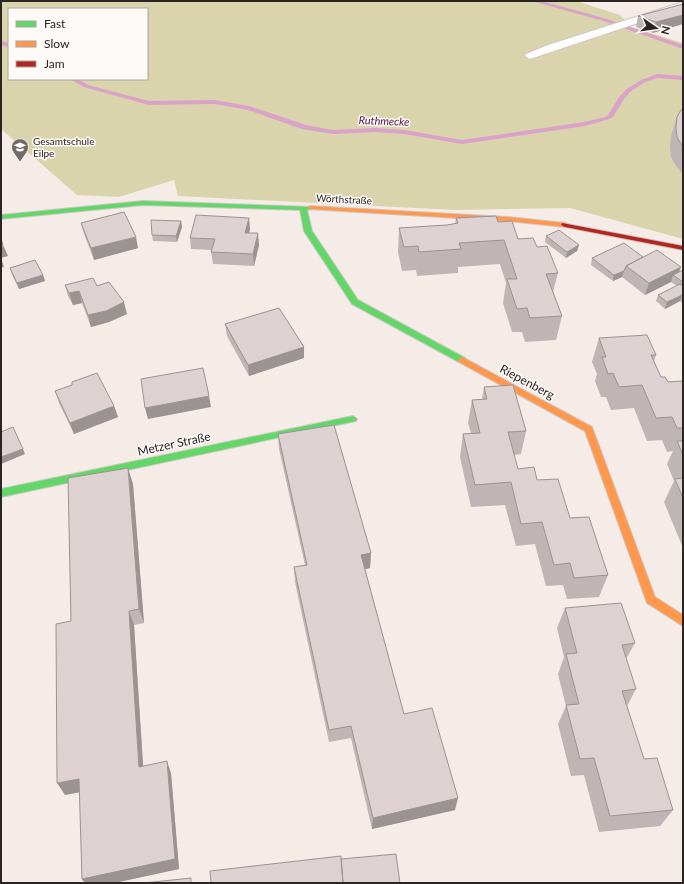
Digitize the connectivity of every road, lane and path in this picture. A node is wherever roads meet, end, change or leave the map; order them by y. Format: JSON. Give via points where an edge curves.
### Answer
{"nodes":[{"id":1,"x":683,"y":5,"type":"edge"},
{"id":2,"x":530,"y":56,"type":"dead end"},
{"id":3,"x":303,"y":208,"type":"junction"},
{"id":4,"x":1,"y":217,"type":"edge"},
{"id":5,"x":683,"y":248,"type":"edge"},
{"id":6,"x":353,"y":419,"type":"dead end"},
{"id":7,"x":1,"y":493,"type":"edge"},
{"id":8,"x":683,"y":621,"type":"edge"}],
"edges":[{"from":1,"to":2,"type":"lane"},
{"from":3,"to":4,"type":"street","name":"Wörthstraße","via":[[143,203]]},
{"from":3,"to":5,"type":"street","name":"Wörthstraße","via":[[570,225]]},
{"from":3,"to":8,"type":"street","name":"Riepenberg","via":[[308,230],[355,302],[589,429],[651,600]]},
{"from":6,"to":7,"type":"street","name":"Metzer Straße","via":[[242,440],[185,455]]}]}
